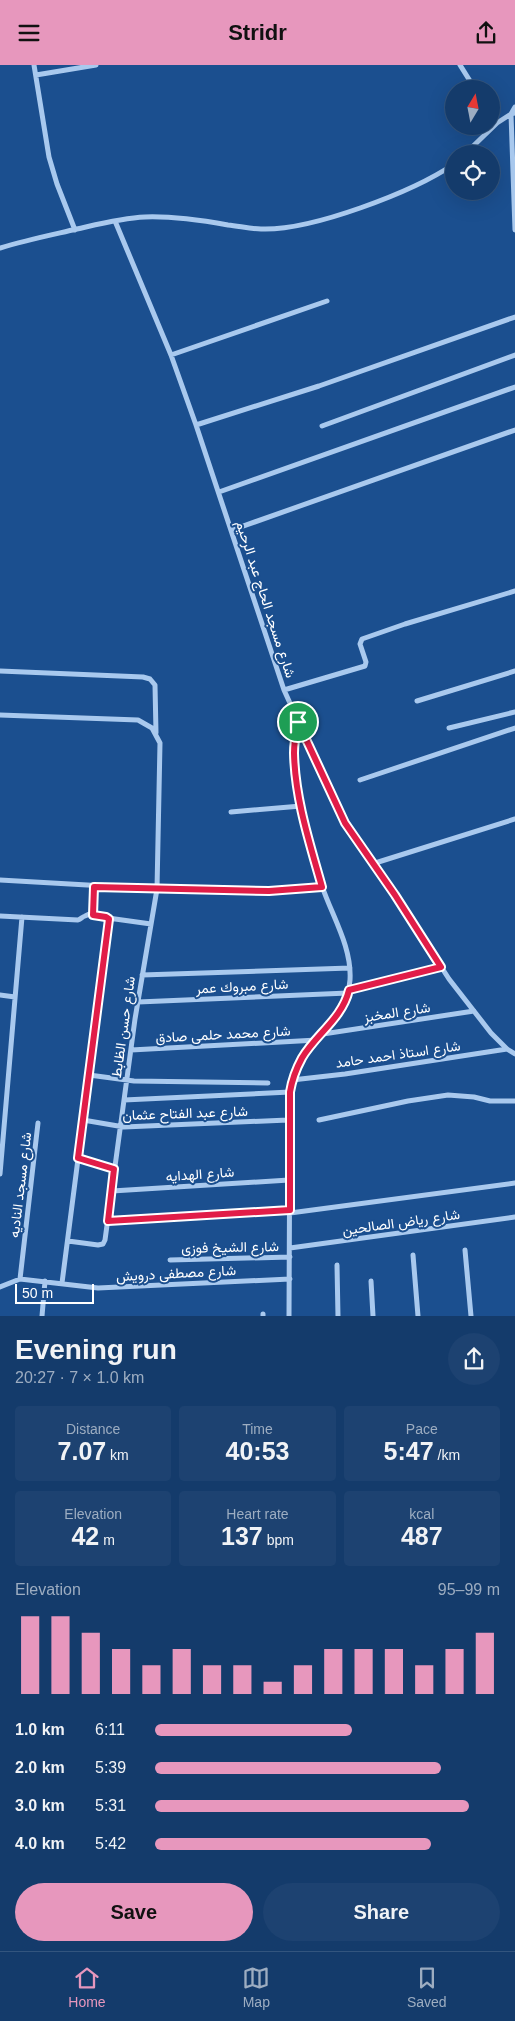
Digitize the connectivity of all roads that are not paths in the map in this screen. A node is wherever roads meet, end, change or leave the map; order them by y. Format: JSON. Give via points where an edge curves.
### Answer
{"nodes":[{"id":1,"x":34,"y":65,"type":"edge"},
{"id":2,"x":96,"y":65,"type":"edge"},
{"id":3,"x":460,"y":65,"type":"edge"},
{"id":4,"x":36,"y":75,"type":"junction"},
{"id":5,"x":469,"y":80,"type":"edge"},
{"id":6,"x":515,"y":107,"type":"edge"},
{"id":7,"x":513,"y":113,"type":"edge"},
{"id":8,"x":500,"y":121,"type":"edge"},
{"id":9,"x":485,"y":135,"type":"edge"},
{"id":10,"x":474,"y":145,"type":"edge"},
{"id":11,"x":445,"y":169,"type":"edge"},
{"id":12,"x":115,"y":221,"type":"junction"},
{"id":13,"x":75,"y":230,"type":"junction"},
{"id":14,"x":515,"y":230,"type":"edge"},
{"id":15,"x":0,"y":248,"type":"edge"},
{"id":16,"x":327,"y":301,"type":"dead end"},
{"id":17,"x":515,"y":317,"type":"edge"},
{"id":18,"x":171,"y":355,"type":"junction"},
{"id":19,"x":515,"y":355,"type":"edge"},
{"id":20,"x":515,"y":387,"type":"edge"},
{"id":21,"x":196,"y":425,"type":"junction"},
{"id":22,"x":322,"y":427,"type":"dead end"},
{"id":23,"x":515,"y":430,"type":"edge"},
{"id":24,"x":219,"y":492,"type":"junction"},
{"id":25,"x":232,"y":530,"type":"junction"},
{"id":26,"x":515,"y":591,"type":"edge"},
{"id":27,"x":0,"y":671,"type":"edge"},
{"id":28,"x":515,"y":671,"type":"edge"},
{"id":29,"x":284,"y":690,"type":"junction"},
{"id":30,"x":417,"y":701,"type":"dead end"},
{"id":31,"x":515,"y":712,"type":"edge"},
{"id":32,"x":0,"y":715,"type":"edge"},
{"id":33,"x":298,"y":722,"type":"junction"},
{"id":34,"x":449,"y":728,"type":"dead end"},
{"id":35,"x":515,"y":728,"type":"edge"},
{"id":36,"x":156,"y":734,"type":"junction"},
{"id":37,"x":360,"y":780,"type":"dead end"},
{"id":38,"x":301,"y":806,"type":"junction"},
{"id":39,"x":231,"y":812,"type":"dead end"},
{"id":40,"x":515,"y":819,"type":"edge"},
{"id":41,"x":372,"y":863,"type":"junction"},
{"id":42,"x":0,"y":880,"type":"edge"},
{"id":43,"x":94,"y":887,"type":"junction"},
{"id":44,"x":322,"y":887,"type":"junction"},
{"id":45,"x":157,"y":889,"type":"junction"},
{"id":46,"x":93,"y":915,"type":"junction"},
{"id":47,"x":0,"y":916,"type":"edge"},
{"id":48,"x":22,"y":917,"type":"junction"},
{"id":49,"x":108,"y":918,"type":"junction"},
{"id":50,"x":150,"y":925,"type":"junction"},
{"id":51,"x":441,"y":967,"type":"junction"},
{"id":52,"x":350,"y":968,"type":"junction"},
{"id":53,"x":142,"y":975,"type":"junction"},
{"id":54,"x":348,"y":991,"type":"junction"},
{"id":55,"x":0,"y":995,"type":"edge"},
{"id":56,"x":15,"y":997,"type":"junction"},
{"id":57,"x":138,"y":1002,"type":"junction"},
{"id":58,"x":474,"y":1011,"type":"junction"},
{"id":59,"x":322,"y":1034,"type":"junction"},
{"id":60,"x":317,"y":1039,"type":"junction"},
{"id":61,"x":507,"y":1049,"type":"junction"},
{"id":62,"x":131,"y":1050,"type":"junction"},
{"id":63,"x":515,"y":1054,"type":"edge"},
{"id":64,"x":89,"y":1075,"type":"junction"},
{"id":65,"x":127,"y":1079,"type":"junction"},
{"id":66,"x":292,"y":1080,"type":"junction"},
{"id":67,"x":268,"y":1083,"type":"dead end"},
{"id":68,"x":290,"y":1092,"type":"junction"},
{"id":69,"x":124,"y":1100,"type":"junction"},
{"id":70,"x":515,"y":1101,"type":"edge"},
{"id":71,"x":83,"y":1120,"type":"junction"},
{"id":72,"x":288,"y":1120,"type":"junction"},
{"id":73,"x":319,"y":1120,"type":"dead end"},
{"id":74,"x":38,"y":1123,"type":"dead end"},
{"id":75,"x":120,"y":1127,"type":"junction"},
{"id":76,"x":78,"y":1158,"type":"junction"},
{"id":77,"x":0,"y":1162,"type":"edge"},
{"id":78,"x":114,"y":1169,"type":"junction"},
{"id":79,"x":0,"y":1174,"type":"edge"},
{"id":80,"x":289,"y":1180,"type":"junction"},
{"id":81,"x":515,"y":1183,"type":"edge"},
{"id":82,"x":112,"y":1191,"type":"junction"},
{"id":83,"x":290,"y":1211,"type":"junction"},
{"id":84,"x":515,"y":1217,"type":"edge"},
{"id":85,"x":108,"y":1221,"type":"junction"},
{"id":86,"x":68,"y":1241,"type":"junction"},
{"id":87,"x":290,"y":1248,"type":"junction"},
{"id":88,"x":465,"y":1250,"type":"dead end"},
{"id":89,"x":413,"y":1255,"type":"dead end"},
{"id":90,"x":290,"y":1257,"type":"junction"},
{"id":91,"x":170,"y":1260,"type":"dead end"},
{"id":92,"x":337,"y":1265,"type":"dead end"},
{"id":93,"x":20,"y":1279,"type":"junction"},
{"id":94,"x":290,"y":1279,"type":"junction"},
{"id":95,"x":45,"y":1281,"type":"junction"},
{"id":96,"x":371,"y":1281,"type":"dead end"},
{"id":97,"x":62,"y":1283,"type":"junction"},
{"id":98,"x":0,"y":1287,"type":"edge"},
{"id":99,"x":42,"y":1316,"type":"edge"},
{"id":100,"x":290,"y":1316,"type":"edge"},
{"id":101,"x":338,"y":1316,"type":"edge"},
{"id":102,"x":373,"y":1316,"type":"edge"},
{"id":103,"x":418,"y":1316,"type":"edge"},
{"id":104,"x":471,"y":1316,"type":"edge"}],
"edges":[{"from":1,"to":4,"type":"street"},
{"from":2,"to":4,"type":"street"},
{"from":3,"to":5,"type":"street"},
{"from":4,"to":13,"type":"street","via":[[49,157]]},
{"from":6,"to":7,"type":"street"},
{"from":7,"to":8,"type":"street"},
{"from":7,"to":14,"type":"street"},
{"from":9,"to":10,"type":"street"},
{"from":11,"to":12,"type":"street","via":[[384,198],[330,218],[289,227],[261,229],[169,217]]},
{"from":12,"to":13,"type":"street"},
{"from":12,"to":18,"type":"street","name":"شارع مسجد الحاج عبد الرحيم"},
{"from":13,"to":15,"type":"street"},
{"from":16,"to":18,"type":"street"},
{"from":17,"to":21,"type":"street","via":[[319,386]]},
{"from":18,"to":21,"type":"street","name":"شارع مسجد الحاج عبد الرحيم"},
{"from":19,"to":22,"type":"street"},
{"from":20,"to":24,"type":"street"},
{"from":21,"to":24,"type":"street","name":"شارع مسجد الحاج عبد الرحيم"},
{"from":23,"to":25,"type":"street"},
{"from":24,"to":25,"type":"street","name":"شارع مسجد الحاج عبد الرحيم"},
{"from":25,"to":29,"type":"street","name":"شارع مسجد الحاج عبد الرحيم"},
{"from":26,"to":29,"type":"street","via":[[362,639],[360,644],[365,666]]},
{"from":27,"to":36,"type":"street","name":"شارع حسن الظابط","via":[[150,679],[155,685]]},
{"from":28,"to":30,"type":"street"},
{"from":29,"to":33,"type":"street","name":"شارع مسجد الحاج عبد الرحيم"},
{"from":31,"to":34,"type":"street"},
{"from":32,"to":36,"type":"street","via":[[138,721],[146,723]]},
{"from":33,"to":38,"type":"street","via":[[294,752]]},
{"from":33,"to":41,"type":"street","name":"شارع مسجد الحاج عبد الرحيم","via":[[345,823]]},
{"from":35,"to":37,"type":"street"},
{"from":36,"to":45,"type":"street","name":"شارع حسن الظابط","via":[[160,743]]},
{"from":38,"to":39,"type":"street"},
{"from":38,"to":44,"type":"street"},
{"from":40,"to":41,"type":"street"},
{"from":41,"to":51,"type":"street","name":"شارع مسجد الحاج عبد الرحيم"},
{"from":42,"to":43,"type":"street"},
{"from":43,"to":45,"type":"street"},
{"from":43,"to":46,"type":"street"},
{"from":44,"to":45,"type":"street","via":[[269,891]]},
{"from":44,"to":52,"type":"street"},
{"from":45,"to":50,"type":"street","name":"شارع حسن الظابط"},
{"from":46,"to":48,"type":"street","via":[[88,914],[78,920]]},
{"from":46,"to":49,"type":"street"},
{"from":47,"to":48,"type":"street"},
{"from":48,"to":56,"type":"street"},
{"from":49,"to":50,"type":"street"},
{"from":49,"to":64,"type":"street"},
{"from":50,"to":53,"type":"street","name":"شارع حسن الظابط"},
{"from":51,"to":54,"type":"street","name":"شارع مبروك عمر"},
{"from":51,"to":58,"type":"street","name":"شارع مسجد الحاج عبد الرحيم"},
{"from":52,"to":53,"type":"street"},
{"from":52,"to":54,"type":"street"},
{"from":53,"to":57,"type":"street","name":"شارع حسن الظابط"},
{"from":54,"to":57,"type":"street","name":"شارع مبروك عمر"},
{"from":54,"to":59,"type":"street"},
{"from":55,"to":56,"type":"street"},
{"from":56,"to":77,"type":"street"},
{"from":57,"to":62,"type":"street","name":"شارع حسن الظابط"},
{"from":58,"to":59,"type":"street","name":"شارع المخبز"},
{"from":58,"to":61,"type":"street","name":"شارع مسجد الحاج عبد الرحيم"},
{"from":59,"to":60,"type":"street"},
{"from":60,"to":62,"type":"street","name":"شارع محمد حلمى صادق"},
{"from":60,"to":66,"type":"street","via":[[303,1057]]},
{"from":61,"to":63,"type":"street","name":"شارع مسجد الحاج عبد الرحيم"},
{"from":61,"to":66,"type":"street","name":"شارع استاذ احمد حامد"},
{"from":62,"to":65,"type":"street","name":"شارع حسن الظابط"},
{"from":64,"to":65,"type":"street"},
{"from":64,"to":71,"type":"street"},
{"from":65,"to":67,"type":"street"},
{"from":65,"to":69,"type":"street","name":"شارع حسن الظابط"},
{"from":66,"to":68,"type":"street"},
{"from":68,"to":69,"type":"street"},
{"from":68,"to":72,"type":"street"},
{"from":69,"to":75,"type":"street","name":"شارع حسن الظابط"},
{"from":70,"to":73,"type":"street","via":[[448,1095]]},
{"from":71,"to":75,"type":"street","name":"شارع عبد الفتاح عثمان"},
{"from":71,"to":76,"type":"street"},
{"from":72,"to":75,"type":"street","name":"شارع عبد الفتاح عثمان"},
{"from":72,"to":80,"type":"street"},
{"from":74,"to":93,"type":"street","name":"شارع مسجد الناديه"},
{"from":75,"to":78,"type":"street","name":"شارع حسن الظابط"},
{"from":76,"to":78,"type":"street"},
{"from":76,"to":86,"type":"street"},
{"from":77,"to":79,"type":"street"},
{"from":78,"to":82,"type":"street","name":"شارع حسن الظابط"},
{"from":80,"to":82,"type":"street","name":"شارع الهدايه"},
{"from":80,"to":83,"type":"street"},
{"from":81,"to":83,"type":"street"},
{"from":82,"to":85,"type":"street","name":"شارع حسن الظابط"},
{"from":83,"to":85,"type":"street"},
{"from":83,"to":87,"type":"street"},
{"from":84,"to":87,"type":"street","name":"شارع رياض الصالحين"},
{"from":85,"to":86,"type":"street","name":"شارع حسن الظابط","via":[[103,1244]]},
{"from":86,"to":97,"type":"street"},
{"from":87,"to":90,"type":"street"},
{"from":88,"to":104,"type":"street"},
{"from":89,"to":103,"type":"street"},
{"from":90,"to":91,"type":"street","name":"شارع الشيخ فوزى"},
{"from":90,"to":94,"type":"street"},
{"from":92,"to":101,"type":"street"},
{"from":93,"to":95,"type":"street","name":"شارع مصطفى درويش"},
{"from":93,"to":98,"type":"street"},
{"from":94,"to":97,"type":"street","name":"شارع مصطفى درويش","via":[[98,1288]]},
{"from":94,"to":100,"type":"street"},
{"from":95,"to":97,"type":"street","name":"شارع مصطفى درويش"},
{"from":95,"to":99,"type":"street"},
{"from":96,"to":102,"type":"street"}]}
